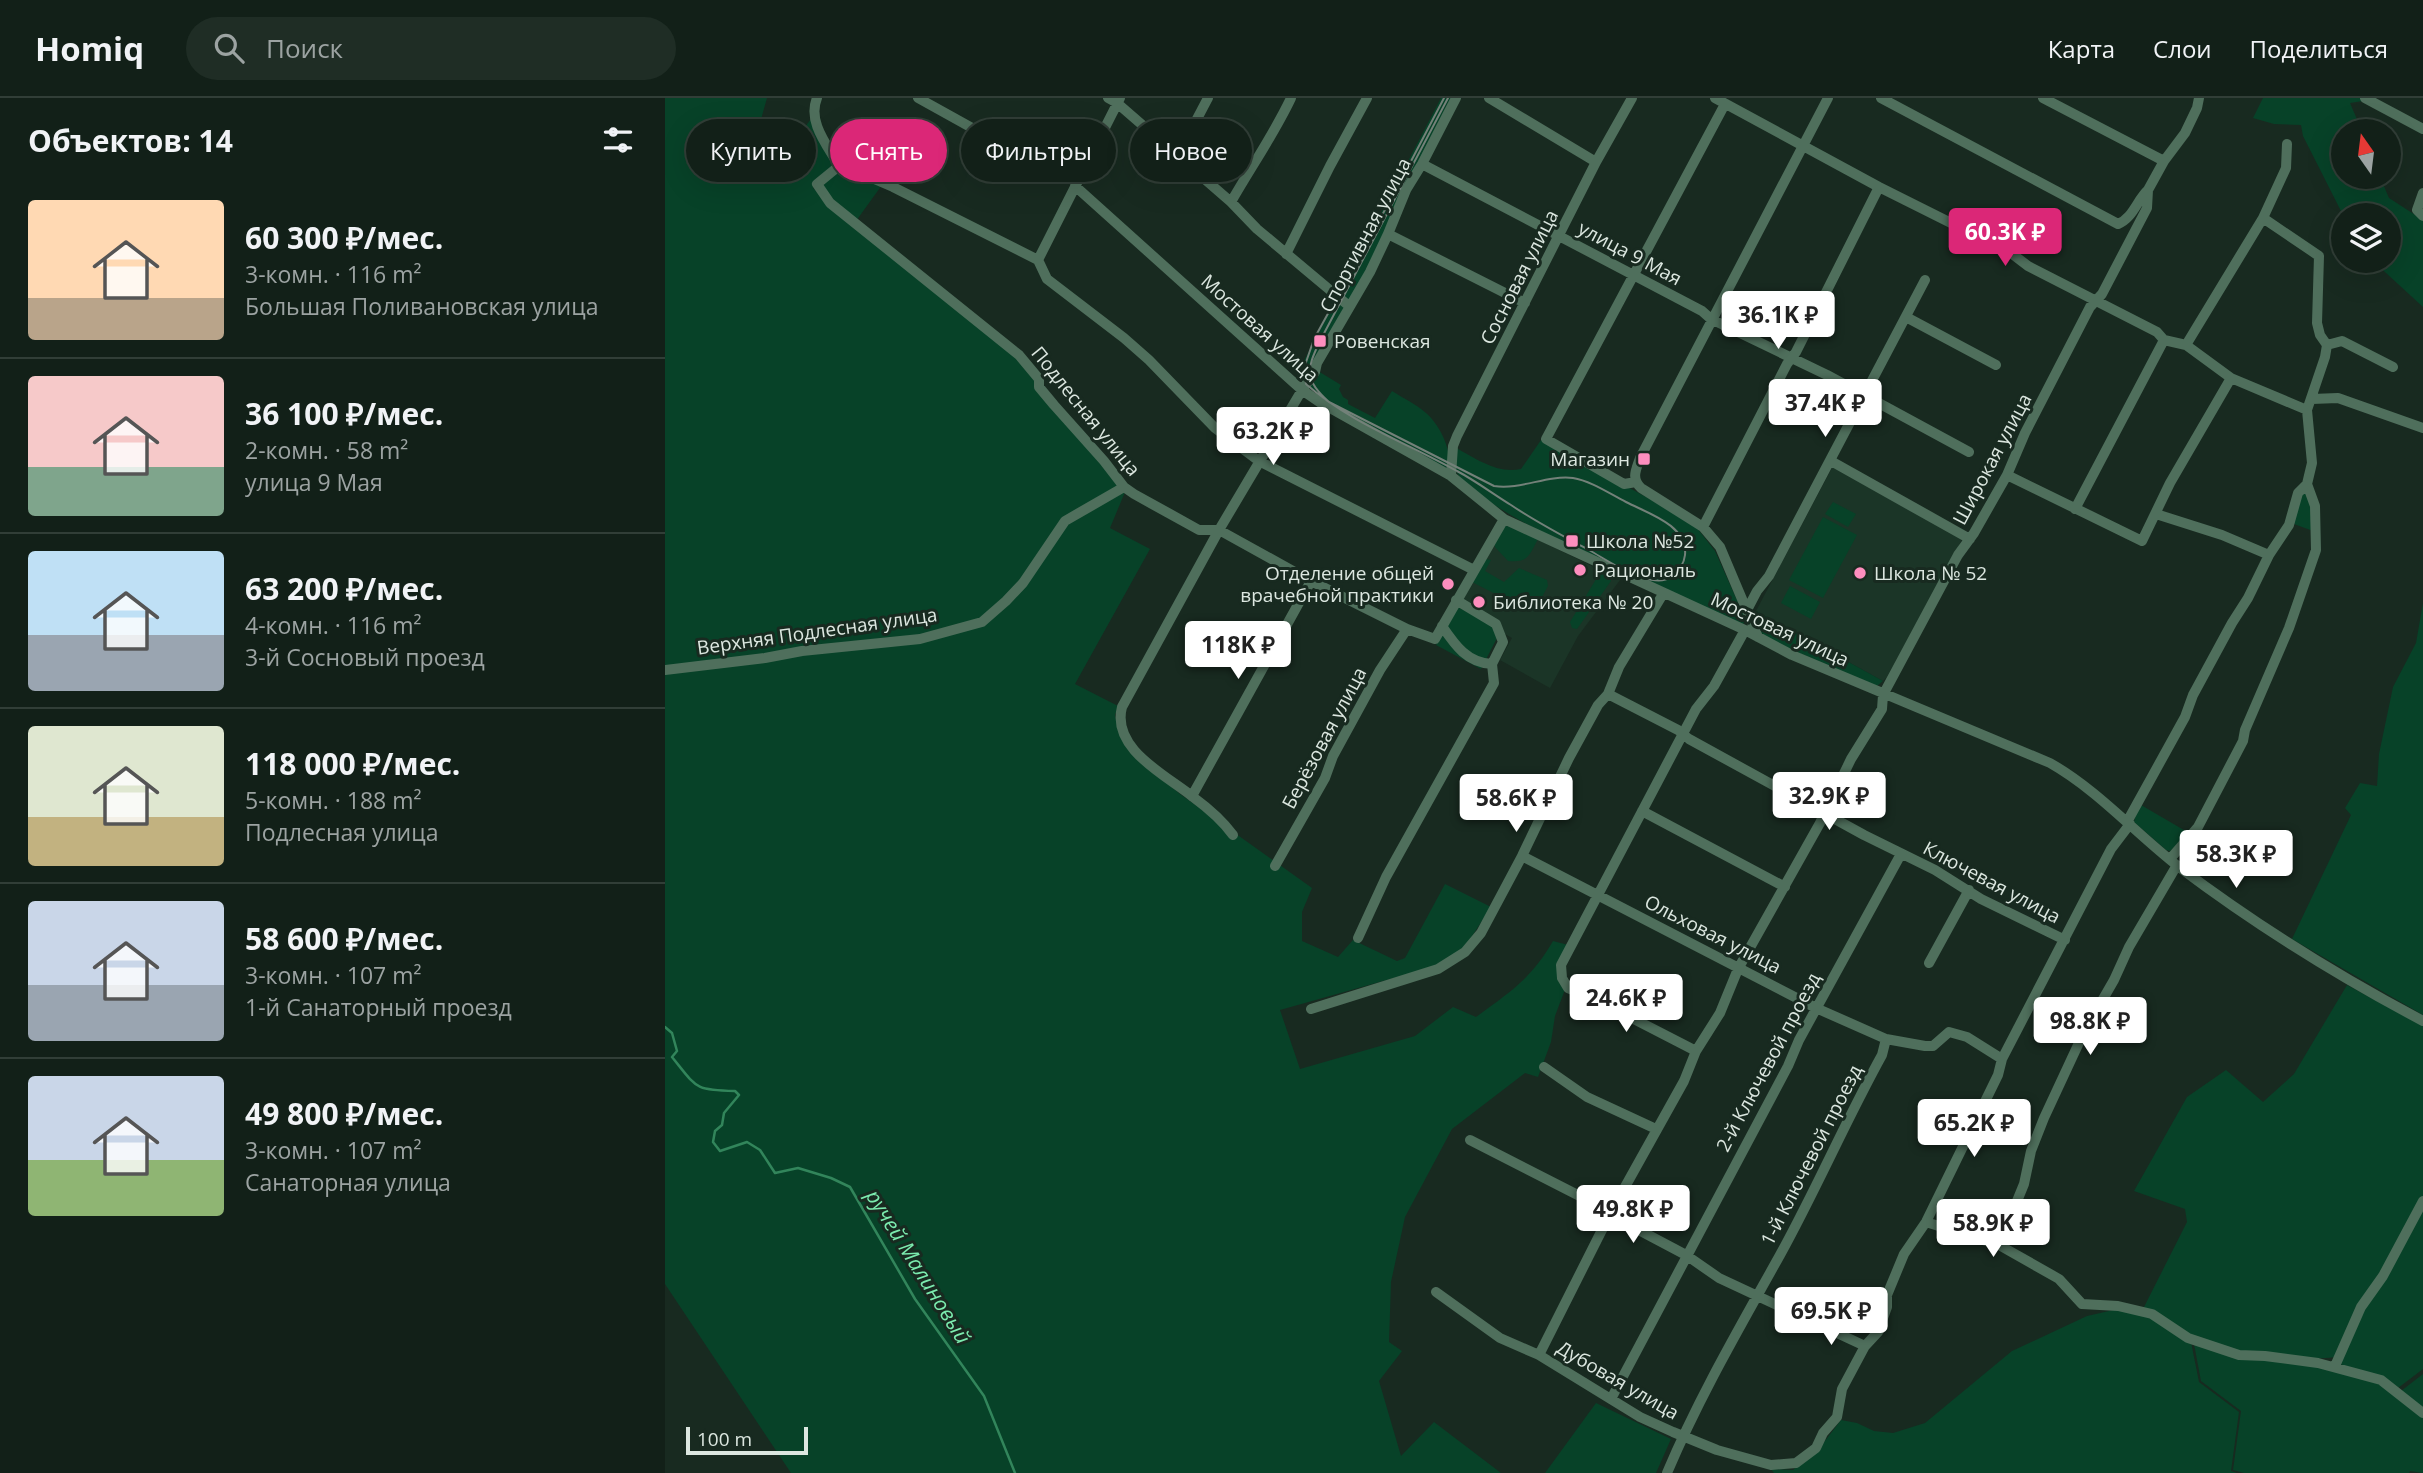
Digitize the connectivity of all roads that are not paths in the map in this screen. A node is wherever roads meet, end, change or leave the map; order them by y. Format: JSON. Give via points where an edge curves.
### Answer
{"nodes":[{"id":1,"x":918,"y":98,"type":"edge"},
{"id":2,"x":1208,"y":98,"type":"edge"},
{"id":3,"x":1291,"y":98,"type":"edge"},
{"id":4,"x":1367,"y":98,"type":"edge"},
{"id":5,"x":1456,"y":98,"type":"edge"},
{"id":6,"x":1489,"y":98,"type":"edge"},
{"id":7,"x":1632,"y":98,"type":"edge"},
{"id":8,"x":1715,"y":98,"type":"edge"},
{"id":9,"x":1828,"y":98,"type":"edge"},
{"id":10,"x":1881,"y":98,"type":"edge"},
{"id":11,"x":2043,"y":98,"type":"edge"},
{"id":12,"x":2199,"y":98,"type":"edge"},
{"id":13,"x":2365,"y":98,"type":"edge"},
{"id":14,"x":1115,"y":100,"type":"edge"},
{"id":15,"x":815,"y":103,"type":"edge"},
{"id":16,"x":1725,"y":104,"type":"junction"},
{"id":17,"x":1137,"y":119,"type":"edge"},
{"id":18,"x":1197,"y":119,"type":"edge"},
{"id":19,"x":961,"y":122,"type":"edge"},
{"id":20,"x":2423,"y":129,"type":"edge"},
{"id":21,"x":2287,"y":144,"type":"dead end"},
{"id":22,"x":1803,"y":147,"type":"junction"},
{"id":23,"x":830,"y":150,"type":"edge"},
{"id":24,"x":1596,"y":162,"type":"junction"},
{"id":25,"x":2164,"y":162,"type":"junction"},
{"id":26,"x":1423,"y":164,"type":"junction"},
{"id":27,"x":830,"y":173,"type":"edge"},
{"id":28,"x":881,"y":182,"type":"edge"},
{"id":29,"x":1208,"y":182,"type":"edge"},
{"id":30,"x":1075,"y":186,"type":"junction"},
{"id":31,"x":1879,"y":187,"type":"junction"},
{"id":32,"x":2148,"y":190,"type":"junction"},
{"id":33,"x":2423,"y":193,"type":"edge"},
{"id":34,"x":1231,"y":202,"type":"junction"},
{"id":35,"x":2423,"y":216,"type":"edge"},
{"id":36,"x":2263,"y":218,"type":"junction"},
{"id":37,"x":1388,"y":234,"type":"junction"},
{"id":38,"x":1560,"y":236,"type":"junction"},
{"id":39,"x":1286,"y":254,"type":"junction"},
{"id":40,"x":1038,"y":260,"type":"junction"},
{"id":41,"x":1634,"y":275,"type":"junction"},
{"id":42,"x":1925,"y":280,"type":"dead end"},
{"id":43,"x":2097,"y":300,"type":"junction"},
{"id":44,"x":1525,"y":303,"type":"junction"},
{"id":45,"x":1349,"y":306,"type":"junction"},
{"id":46,"x":1906,"y":317,"type":"junction"},
{"id":47,"x":1711,"y":319,"type":"junction"},
{"id":48,"x":2164,"y":340,"type":"junction"},
{"id":49,"x":2186,"y":345,"type":"junction"},
{"id":50,"x":2327,"y":345,"type":"junction"},
{"id":51,"x":1792,"y":358,"type":"junction"},
{"id":52,"x":1996,"y":365,"type":"dead end"},
{"id":53,"x":2393,"y":367,"type":"dead end"},
{"id":54,"x":2231,"y":378,"type":"junction"},
{"id":55,"x":1301,"y":390,"type":"junction"},
{"id":56,"x":1865,"y":396,"type":"junction"},
{"id":57,"x":2312,"y":399,"type":"junction"},
{"id":58,"x":2307,"y":410,"type":"junction"},
{"id":59,"x":2423,"y":428,"type":"edge"},
{"id":60,"x":1969,"y":452,"type":"dead end"},
{"id":61,"x":1259,"y":461,"type":"junction"},
{"id":62,"x":1831,"y":461,"type":"junction"},
{"id":63,"x":2007,"y":475,"type":"junction"},
{"id":64,"x":1451,"y":476,"type":"junction"},
{"id":65,"x":2307,"y":484,"type":"junction"},
{"id":66,"x":1638,"y":485,"type":"junction"},
{"id":67,"x":1124,"y":487,"type":"junction"},
{"id":68,"x":2075,"y":509,"type":"junction"},
{"id":69,"x":2156,"y":514,"type":"junction"},
{"id":70,"x":1504,"y":519,"type":"junction"},
{"id":71,"x":1703,"y":527,"type":"junction"},
{"id":72,"x":1219,"y":530,"type":"junction"},
{"id":73,"x":1970,"y":538,"type":"junction"},
{"id":74,"x":2269,"y":555,"type":"junction"},
{"id":75,"x":1474,"y":570,"type":"junction"},
{"id":76,"x":1311,"y":582,"type":"junction"},
{"id":77,"x":1663,"y":594,"type":"junction"},
{"id":78,"x":1456,"y":600,"type":"junction"},
{"id":79,"x":1747,"y":610,"type":"junction"},
{"id":80,"x":1442,"y":626,"type":"junction"},
{"id":81,"x":1407,"y":629,"type":"junction"},
{"id":82,"x":1745,"y":631,"type":"junction"},
{"id":83,"x":1758,"y":637,"type":"junction"},
{"id":84,"x":1492,"y":664,"type":"junction"},
{"id":85,"x":665,"y":670,"type":"edge"},
{"id":86,"x":1608,"y":694,"type":"junction"},
{"id":87,"x":1883,"y":695,"type":"junction"},
{"id":88,"x":1683,"y":734,"type":"junction"},
{"id":89,"x":1192,"y":796,"type":"junction"},
{"id":90,"x":1642,"y":811,"type":"junction"},
{"id":91,"x":1825,"y":811,"type":"junction"},
{"id":92,"x":2129,"y":823,"type":"junction"},
{"id":93,"x":1233,"y":835,"type":"dead end"},
{"id":94,"x":1901,"y":854,"type":"junction"},
{"id":95,"x":1522,"y":856,"type":"junction"},
{"id":96,"x":2173,"y":862,"type":"junction"},
{"id":97,"x":1275,"y":866,"type":"dead end"},
{"id":98,"x":1785,"y":887,"type":"junction"},
{"id":99,"x":1969,"y":890,"type":"junction"},
{"id":100,"x":1599,"y":895,"type":"junction"},
{"id":101,"x":1358,"y":938,"type":"dead end"},
{"id":102,"x":2065,"y":940,"type":"junction"},
{"id":103,"x":1929,"y":964,"type":"dead end"},
{"id":104,"x":1738,"y":969,"type":"junction"},
{"id":105,"x":1816,"y":1008,"type":"junction"},
{"id":106,"x":1311,"y":1009,"type":"dead end"},
{"id":107,"x":2423,"y":1021,"type":"edge"},
{"id":108,"x":1886,"y":1039,"type":"junction"},
{"id":109,"x":1696,"y":1051,"type":"junction"},
{"id":110,"x":2003,"y":1059,"type":"junction"},
{"id":111,"x":1544,"y":1068,"type":"dead end"},
{"id":112,"x":1656,"y":1129,"type":"junction"},
{"id":113,"x":1470,"y":1140,"type":"dead end"},
{"id":114,"x":2423,"y":1201,"type":"edge"},
{"id":115,"x":1611,"y":1212,"type":"junction"},
{"id":116,"x":1926,"y":1222,"type":"junction"},
{"id":117,"x":1999,"y":1245,"type":"junction"},
{"id":118,"x":1686,"y":1255,"type":"junction"},
{"id":119,"x":1436,"y":1292,"type":"dead end"},
{"id":120,"x":1756,"y":1296,"type":"junction"},
{"id":121,"x":1865,"y":1346,"type":"junction"},
{"id":122,"x":1539,"y":1355,"type":"junction"},
{"id":123,"x":2335,"y":1366,"type":"junction"},
{"id":124,"x":1611,"y":1399,"type":"junction"},
{"id":125,"x":2423,"y":1413,"type":"edge"},
{"id":126,"x":1683,"y":1435,"type":"junction"},
{"id":127,"x":1667,"y":1473,"type":"edge"}],
"edges":[{"from":1,"to":19,"type":"street"},
{"from":2,"to":18,"type":"street"},
{"from":3,"to":34,"type":"street"},
{"from":4,"to":39,"type":"street"},
{"from":5,"to":26,"type":"street","name":"Спортивная улица"},
{"from":6,"to":24,"type":"street"},
{"from":7,"to":24,"type":"street","name":"Сосновая улица"},
{"from":8,"to":16,"type":"street"},
{"from":9,"to":22,"type":"street"},
{"from":10,"to":32,"type":"street","via":[[2118,224]]},
{"from":11,"to":25,"type":"street"},
{"from":12,"to":25,"type":"street","name":"Широкая улица","via":[[2185,133]]},
{"from":13,"to":20,"type":"street"},
{"from":14,"to":17,"type":"street"},
{"from":14,"to":30,"type":"street"},
{"from":15,"to":23,"type":"street","via":[[813,119]]},
{"from":16,"to":22,"type":"street"},
{"from":16,"to":41,"type":"street"},
{"from":21,"to":36,"type":"street","via":[[2286,168]]},
{"from":22,"to":31,"type":"street"},
{"from":22,"to":47,"type":"street"},
{"from":24,"to":38,"type":"street","name":"Сосновая улица"},
{"from":25,"to":32,"type":"street","name":"Широкая улица"},
{"from":26,"to":37,"type":"street","name":"Спортивная улица","via":[[1406,190]]},
{"from":26,"to":38,"type":"street","name":"улица 9 Мая"},
{"from":27,"to":67,"type":"street","name":"Подлесная улица","via":[[817,184],[830,203],[1019,355],[1039,379],[1039,387]]},
{"from":28,"to":40,"type":"street"},
{"from":29,"to":34,"type":"street"},
{"from":30,"to":40,"type":"street"},
{"from":30,"to":55,"type":"street","name":"Мостовая улица"},
{"from":31,"to":43,"type":"street"},
{"from":31,"to":51,"type":"street"},
{"from":32,"to":43,"type":"street","name":"Широкая улица","via":[[2147,208]]},
{"from":33,"to":35,"type":"street","via":[[2417,210]]},
{"from":34,"to":39,"type":"street"},
{"from":36,"to":49,"type":"street"},
{"from":36,"to":50,"type":"street","via":[[2319,256],[2317,323]]},
{"from":37,"to":44,"type":"street"},
{"from":37,"to":45,"type":"street","name":"Спортивная улица"},
{"from":38,"to":41,"type":"street","name":"улица 9 Мая"},
{"from":38,"to":44,"type":"street","name":"Сосновая улица"},
{"from":39,"to":45,"type":"street"},
{"from":40,"to":61,"type":"street","via":[[1047,279],[1124,338],[1215,428]]},
{"from":41,"to":47,"type":"street","name":"улица 9 Мая"},
{"from":41,"to":66,"type":"street","via":[[1546,439],[1624,484]]},
{"from":42,"to":46,"type":"street"},
{"from":43,"to":48,"type":"street"},
{"from":43,"to":63,"type":"street","name":"Широкая улица"},
{"from":44,"to":64,"type":"street","name":"Сосновая улица","via":[[1457,436]]},
{"from":45,"to":55,"type":"street","name":"Спортивная улица"},
{"from":46,"to":52,"type":"street"},
{"from":46,"to":56,"type":"street"},
{"from":47,"to":51,"type":"street","name":"улица 9 Мая"},
{"from":47,"to":66,"type":"street","via":[[1640,458],[1634,475]]},
{"from":48,"to":49,"type":"street"},
{"from":48,"to":68,"type":"street"},
{"from":49,"to":54,"type":"street"},
{"from":50,"to":53,"type":"street","via":[[2342,341]]},
{"from":50,"to":57,"type":"street"},
{"from":51,"to":56,"type":"street","name":"улица 9 Мая"},
{"from":51,"to":71,"type":"street"},
{"from":54,"to":58,"type":"street"},
{"from":54,"to":69,"type":"street","via":[[2186,452]]},
{"from":55,"to":61,"type":"street","name":"Спортивная улица"},
{"from":55,"to":64,"type":"street","name":"Мостовая улица"},
{"from":56,"to":60,"type":"street","name":"улица 9 Мая"},
{"from":56,"to":62,"type":"street"},
{"from":57,"to":58,"type":"street"},
{"from":57,"to":59,"type":"street","via":[[2338,398]]},
{"from":58,"to":65,"type":"street","via":[[2312,463]]},
{"from":61,"to":72,"type":"street","name":"Спортивная улица"},
{"from":61,"to":75,"type":"street"},
{"from":62,"to":73,"type":"street"},
{"from":62,"to":79,"type":"street"},
{"from":63,"to":68,"type":"street"},
{"from":63,"to":73,"type":"street","name":"Широкая улица"},
{"from":64,"to":70,"type":"street","name":"Мостовая улица"},
{"from":65,"to":74,"type":"street","via":[[2298,493],[2289,525]]},
{"from":65,"to":96,"type":"street","via":[[2315,506],[2316,550],[2289,628],[2243,741]]},
{"from":66,"to":71,"type":"street"},
{"from":67,"to":72,"type":"street","name":"Подлесная улица","via":[[1199,530]]},
{"from":67,"to":85,"type":"street","name":"Верхняя Подлесная улица","via":[[1065,521],[1023,583],[982,622],[920,639]]},
{"from":68,"to":69,"type":"street","via":[[2142,541]]},
{"from":69,"to":74,"type":"street"},
{"from":70,"to":75,"type":"street"},
{"from":70,"to":77,"type":"street","name":"Мостовая улица"},
{"from":71,"to":79,"type":"street","via":[[1720,547]]},
{"from":72,"to":76,"type":"street","name":"Подлесная улица"},
{"from":72,"to":89,"type":"street","name":"Спортивная улица","via":[[1120,716],[1129,743],[1145,762]]},
{"from":73,"to":87,"type":"street","name":"Широкая улица"},
{"from":74,"to":92,"type":"street"},
{"from":75,"to":78,"type":"street"},
{"from":76,"to":81,"type":"street","name":"Подлесная улица"},
{"from":76,"to":89,"type":"street"},
{"from":77,"to":82,"type":"street","name":"Мостовая улица"},
{"from":77,"to":86,"type":"street"},
{"from":78,"to":80,"type":"street"},
{"from":78,"to":84,"type":"street","via":[[1496,624],[1503,642]]},
{"from":79,"to":83,"type":"street"},
{"from":80,"to":81,"type":"street","name":"Подлесная улица","via":[[1435,639]]},
{"from":80,"to":84,"type":"street","via":[[1465,654]]},
{"from":81,"to":97,"type":"street","name":"Берёзовая улица","via":[[1380,670]]},
{"from":82,"to":83,"type":"street","name":"Мостовая улица"},
{"from":82,"to":88,"type":"street"},
{"from":83,"to":87,"type":"street","name":"Мостовая улица"},
{"from":84,"to":101,"type":"street","via":[[1494,683],[1386,877]]},
{"from":86,"to":88,"type":"street","name":"Ключевая улица"},
{"from":86,"to":95,"type":"street","via":[[1569,758]]},
{"from":87,"to":91,"type":"street","name":"Широкая улица","via":[[1882,709]]},
{"from":87,"to":92,"type":"street","name":"Мостовая улица","via":[[2050,763],[2077,778]]},
{"from":88,"to":90,"type":"street"},
{"from":88,"to":91,"type":"street","name":"Ключевая улица"},
{"from":89,"to":93,"type":"street","name":"Спортивная улица"},
{"from":90,"to":98,"type":"street"},
{"from":90,"to":100,"type":"street"},
{"from":91,"to":94,"type":"street","name":"Ключевая улица"},
{"from":91,"to":98,"type":"street","name":"Широкая улица"},
{"from":92,"to":96,"type":"street","name":"Мостовая улица"},
{"from":92,"to":102,"type":"street"},
{"from":94,"to":99,"type":"street","name":"Ключевая улица"},
{"from":94,"to":105,"type":"street","name":"2-й Ключевой проезд"},
{"from":95,"to":100,"type":"street","name":"Ольховая улица"},
{"from":95,"to":106,"type":"street","via":[[1481,933],[1465,952],[1438,969]]},
{"from":96,"to":107,"type":"street","name":"Мостовая улица","via":[[2252,920]]},
{"from":96,"to":117,"type":"street","via":[[2044,1118]]},
{"from":98,"to":104,"type":"street","name":"Широкая улица"},
{"from":99,"to":102,"type":"street","name":"Ключевая улица"},
{"from":99,"to":103,"type":"street"},
{"from":100,"to":104,"type":"street","name":"Ольховая улица"},
{"from":100,"to":109,"type":"street","via":[[1561,965],[1568,988]]},
{"from":102,"to":110,"type":"street"},
{"from":104,"to":105,"type":"street","name":"Ольховая улица"},
{"from":104,"to":109,"type":"street","name":"Широкая улица","via":[[1720,1013]]},
{"from":105,"to":108,"type":"street","name":"Ольховая улица"},
{"from":105,"to":118,"type":"street","name":"2-й Ключевой проезд"},
{"from":108,"to":110,"type":"street","name":"Ольховая улица","via":[[1933,1046],[1949,1032],[1967,1037]]},
{"from":108,"to":120,"type":"street","name":"1-й Ключевой проезд","via":[[1882,1055]]},
{"from":109,"to":112,"type":"street","name":"Широкая улица"},
{"from":110,"to":116,"type":"street"},
{"from":111,"to":112,"type":"street","via":[[1587,1097]]},
{"from":112,"to":115,"type":"street","name":"Широкая улица"},
{"from":113,"to":115,"type":"street"},
{"from":114,"to":123,"type":"street","via":[[2361,1307]]},
{"from":115,"to":118,"type":"street"},
{"from":115,"to":122,"type":"street","name":"Широкая улица"},
{"from":116,"to":117,"type":"street"},
{"from":116,"to":121,"type":"street","via":[[1904,1254],[1878,1332]]},
{"from":117,"to":123,"type":"street","via":[[2059,1279],[2082,1304],[2153,1314],[2188,1338],[2239,1355]]},
{"from":118,"to":120,"type":"street"},
{"from":118,"to":124,"type":"street","name":"2-й Ключевой проезд"},
{"from":119,"to":122,"type":"street","name":"Дубовая улица","via":[[1500,1338]]},
{"from":120,"to":121,"type":"street"},
{"from":120,"to":126,"type":"street","name":"1-й Ключевой проезд"},
{"from":121,"to":126,"type":"street","name":"Дубовая улица","via":[[1842,1388],[1837,1417],[1816,1448],[1796,1463],[1770,1465]]},
{"from":122,"to":124,"type":"street","name":"Дубовая улица"},
{"from":123,"to":125,"type":"street","via":[[2381,1380]]},
{"from":124,"to":126,"type":"street","name":"Дубовая улица"},
{"from":126,"to":127,"type":"street","name":"1-й Ключевой проезд"}]}
